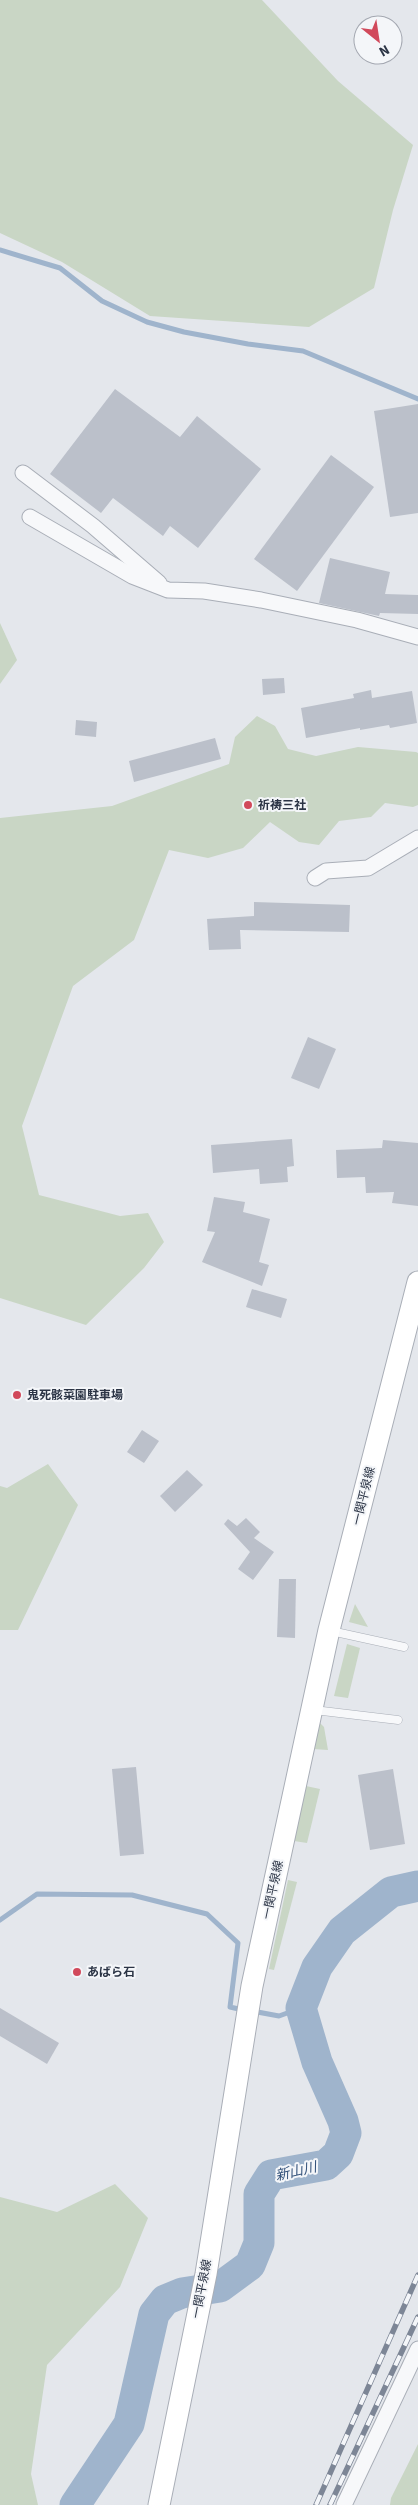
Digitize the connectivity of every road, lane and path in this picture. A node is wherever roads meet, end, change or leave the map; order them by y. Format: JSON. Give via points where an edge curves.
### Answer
{"nodes":[{"id":1,"x":23,"y":473,"type":"dead end"},
{"id":2,"x":30,"y":517,"type":"dead end"},
{"id":3,"x":168,"y":590,"type":"junction"},
{"id":4,"x":418,"y":637,"type":"edge"},
{"id":5,"x":418,"y":838,"type":"edge"},
{"id":6,"x":315,"y":878,"type":"dead end"},
{"id":7,"x":418,"y":1282,"type":"edge"},
{"id":8,"x":329,"y":1630,"type":"junction"},
{"id":9,"x":404,"y":1647,"type":"dead end"},
{"id":10,"x":312,"y":1710,"type":"junction"},
{"id":11,"x":398,"y":1720,"type":"dead end"},
{"id":12,"x":418,"y":2348,"type":"edge"},
{"id":13,"x":159,"y":2505,"type":"edge"},
{"id":14,"x":344,"y":2505,"type":"edge"}],
"edges":[{"from":1,"to":3,"type":"street","via":[[93,526]]},
{"from":2,"to":3,"type":"street","via":[[132,576]]},
{"from":3,"to":4,"type":"street","via":[[204,591],[261,600],[358,620]]},
{"from":5,"to":6,"type":"street","via":[[368,868],[326,871]]},
{"from":7,"to":8,"type":"main road","name":"一関平泉線"},
{"from":8,"to":9,"type":"lane"},
{"from":8,"to":10,"type":"main road","name":"一関平泉線"},
{"from":10,"to":11,"type":"lane"},
{"from":10,"to":13,"type":"main road","name":"一関平泉線","via":[[252,1986],[206,2274]]},
{"from":12,"to":14,"type":"street"}]}
